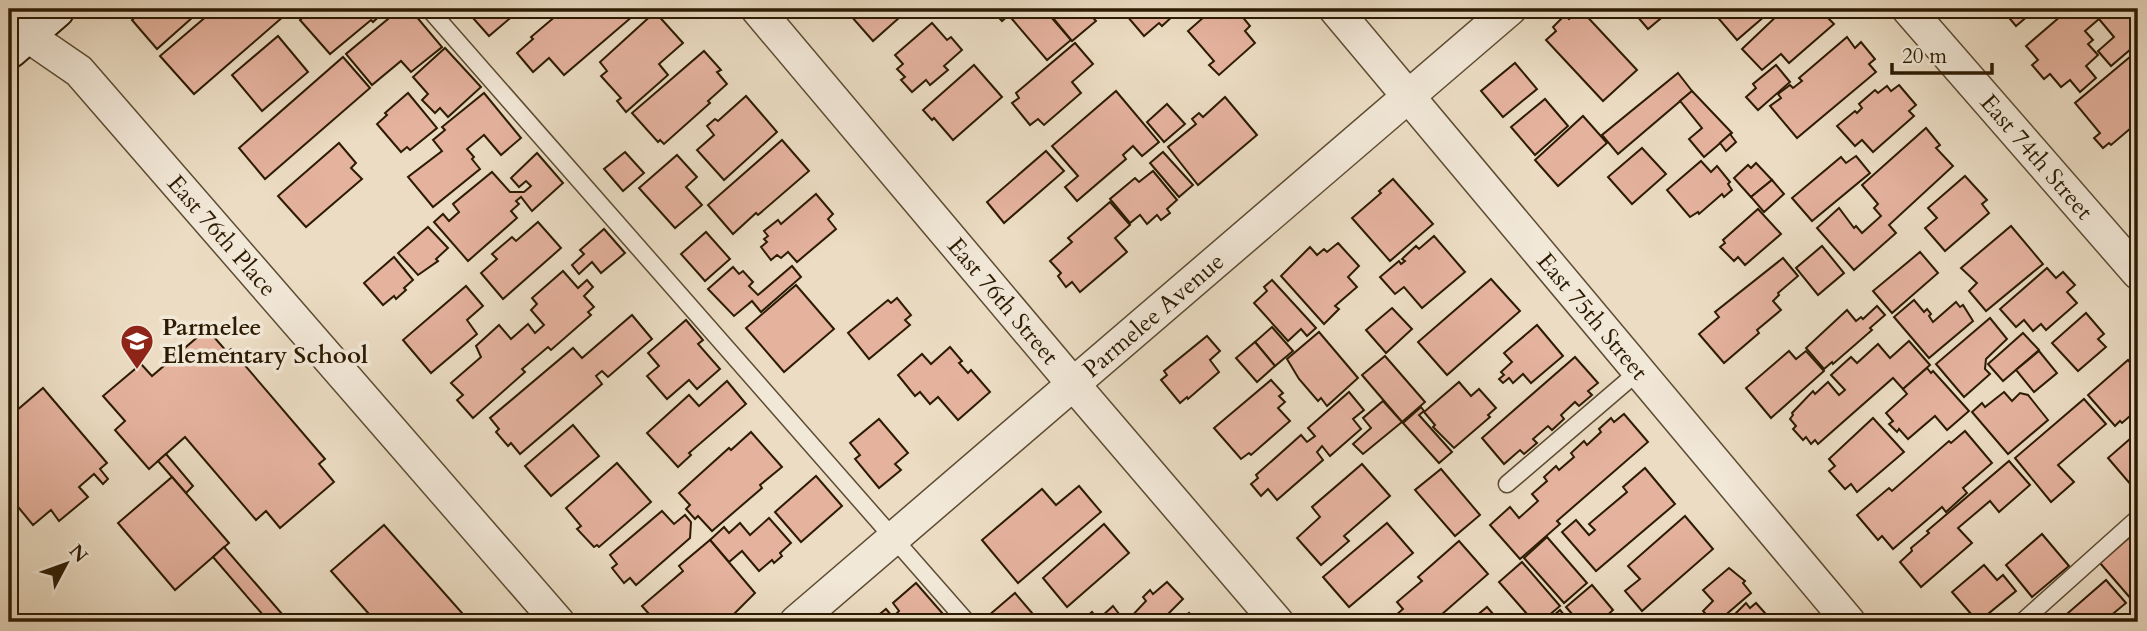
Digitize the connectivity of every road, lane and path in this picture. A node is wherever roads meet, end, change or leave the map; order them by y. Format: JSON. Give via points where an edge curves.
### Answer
{"nodes":[{"id":1,"x":55,"y":9,"type":"edge"},
{"id":2,"x":429,"y":9,"type":"edge"},
{"id":3,"x":757,"y":9,"type":"edge"},
{"id":4,"x":1335,"y":9,"type":"edge"},
{"id":5,"x":1510,"y":9,"type":"edge"},
{"id":6,"x":1908,"y":9,"type":"edge"},
{"id":7,"x":14,"y":36,"type":"edge"},
{"id":8,"x":1410,"y":97,"type":"junction"},
{"id":9,"x":2138,"y":273,"type":"edge"},
{"id":10,"x":1639,"y":372,"type":"junction"},
{"id":11,"x":1073,"y":385,"type":"junction"},
{"id":12,"x":1507,"y":484,"type":"dead end"},
{"id":13,"x":2138,"y":518,"type":"edge"},
{"id":14,"x":894,"y":538,"type":"junction"},
{"id":15,"x":558,"y":622,"type":"edge"},
{"id":16,"x":796,"y":622,"type":"edge"},
{"id":17,"x":967,"y":622,"type":"edge"},
{"id":18,"x":1277,"y":622,"type":"edge"},
{"id":19,"x":1849,"y":622,"type":"edge"},
{"id":20,"x":2022,"y":622,"type":"edge"}],
"edges":[{"from":1,"to":7,"type":"street"},
{"from":2,"to":14,"type":"lane"},
{"from":3,"to":11,"type":"street","name":"East 76th Street"},
{"from":4,"to":8,"type":"street","name":"East 75th Street"},
{"from":5,"to":8,"type":"street","name":"Parmelee Avenue"},
{"from":6,"to":9,"type":"street","name":"East 74th Street"},
{"from":7,"to":15,"type":"street","name":"East 76th Place","via":[[79,71]]},
{"from":8,"to":10,"type":"street","name":"East 75th Street"},
{"from":8,"to":11,"type":"street","name":"Parmelee Avenue"},
{"from":10,"to":12,"type":"lane"},
{"from":10,"to":19,"type":"street","name":"East 75th Street"},
{"from":11,"to":14,"type":"street","name":"Parmelee Avenue"},
{"from":11,"to":18,"type":"street","name":"East 76th Street"},
{"from":13,"to":20,"type":"lane"},
{"from":14,"to":16,"type":"street","name":"Parmelee Avenue"},
{"from":14,"to":17,"type":"lane"}]}
